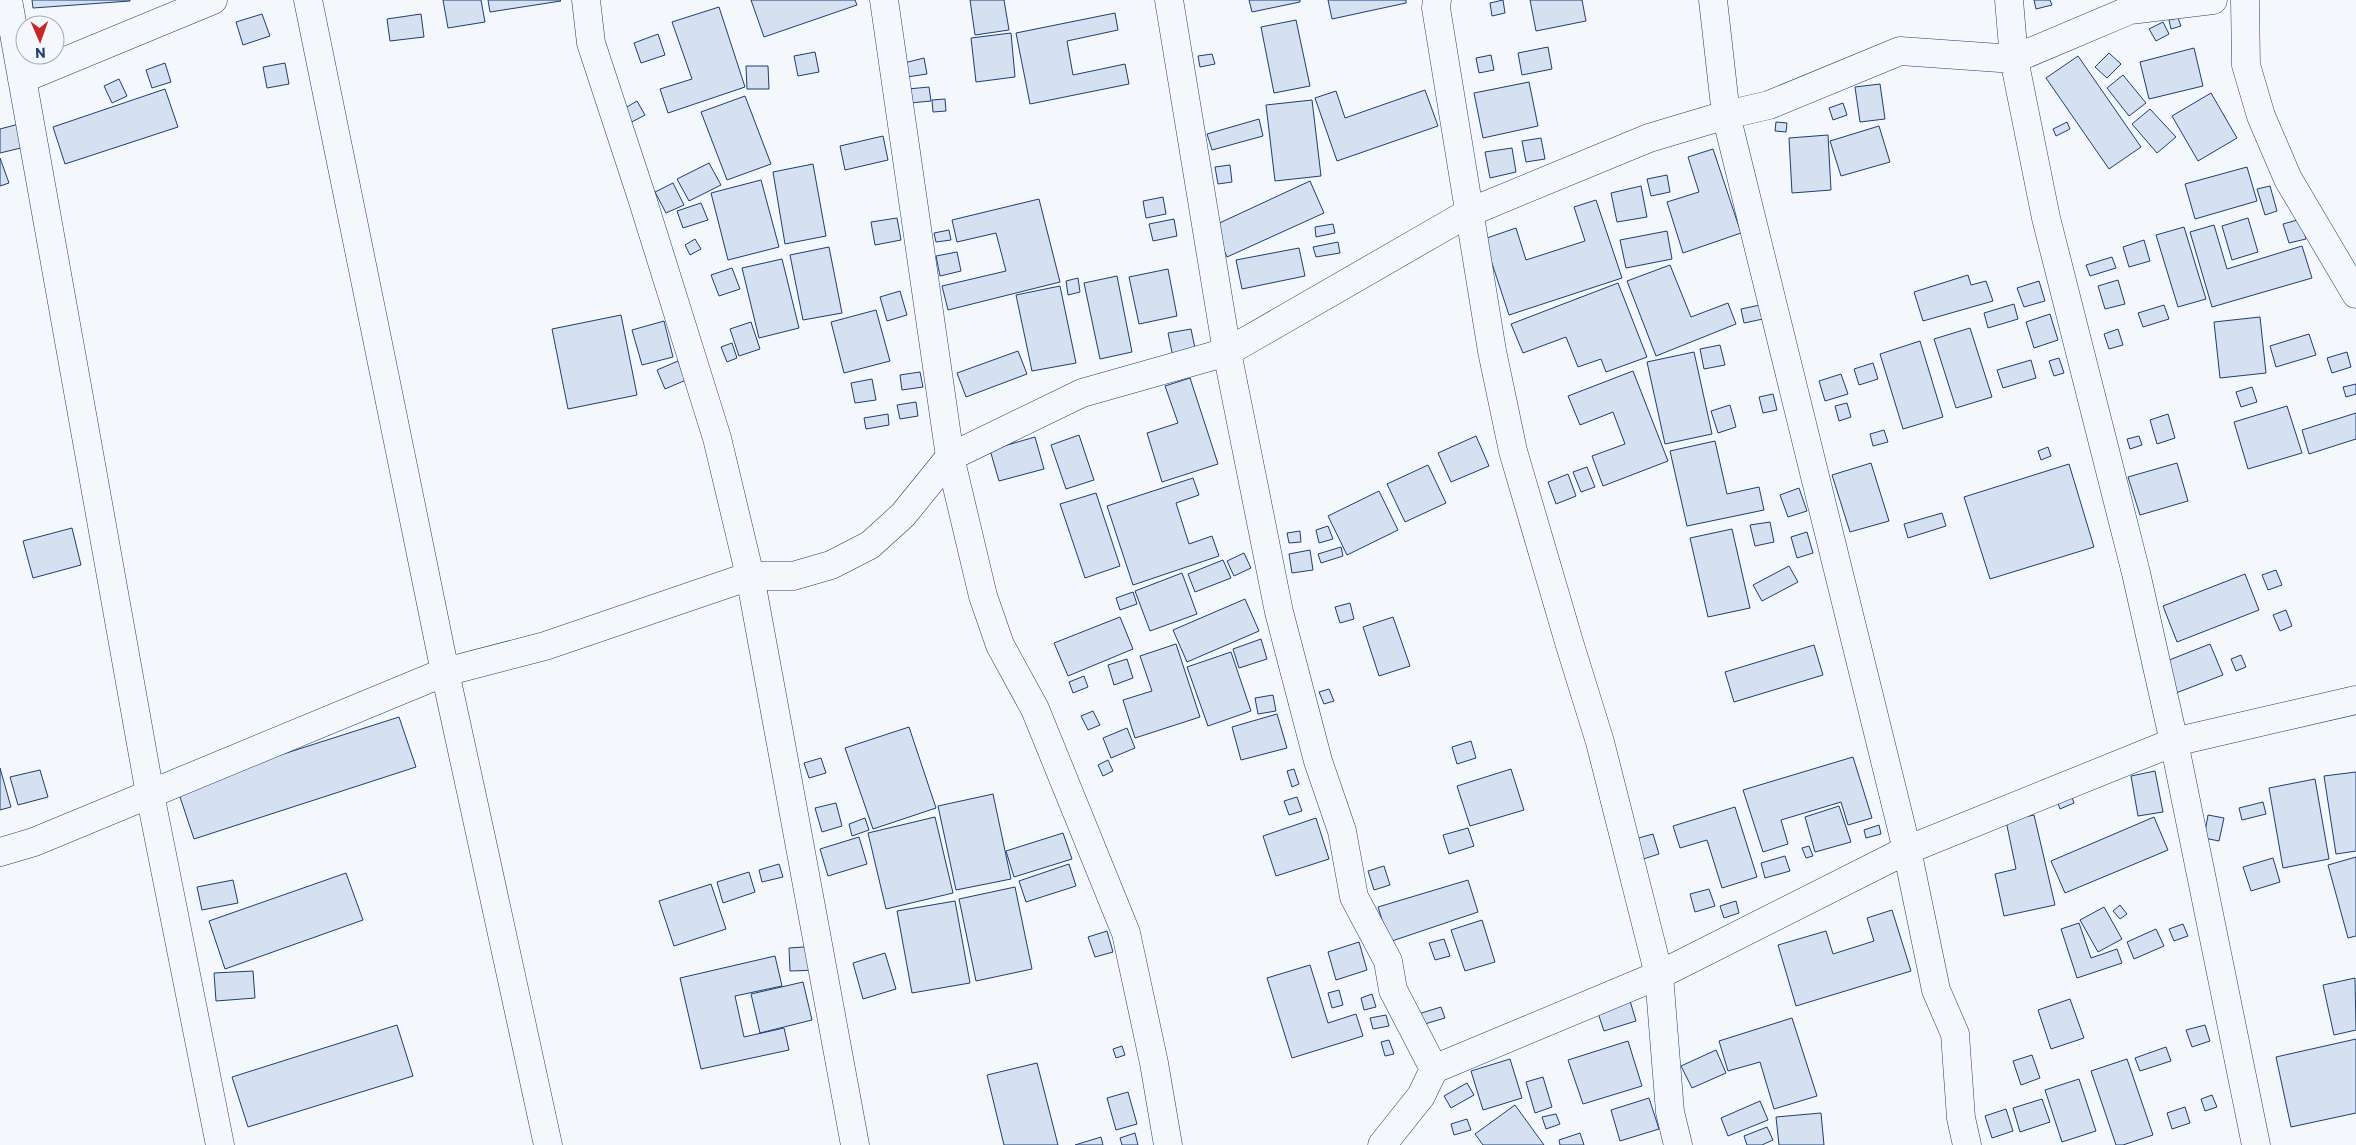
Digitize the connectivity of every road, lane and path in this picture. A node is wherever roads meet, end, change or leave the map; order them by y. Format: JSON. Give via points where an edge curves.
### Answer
{"nodes":[{"id":1,"x":8,"y":0,"type":"edge"},
{"id":2,"x":213,"y":0,"type":"edge"},
{"id":3,"x":308,"y":0,"type":"edge"},
{"id":4,"x":586,"y":0,"type":"edge"},
{"id":5,"x":884,"y":0,"type":"edge"},
{"id":6,"x":1169,"y":0,"type":"edge"},
{"id":7,"x":1437,"y":0,"type":"edge"},
{"id":8,"x":1713,"y":0,"type":"edge"},
{"id":9,"x":2008,"y":0,"type":"edge"},
{"id":10,"x":2213,"y":0,"type":"edge"},
{"id":11,"x":2245,"y":0,"type":"edge"},
{"id":12,"x":2014,"y":59,"type":"junction"},
{"id":13,"x":22,"y":79,"type":"junction"},
{"id":14,"x":1726,"y":115,"type":"junction"},
{"id":15,"x":1470,"y":212,"type":"junction"},
{"id":16,"x":2356,"y":294,"type":"edge"},
{"id":17,"x":1226,"y":352,"type":"junction"},
{"id":18,"x":950,"y":457,"type":"junction"},
{"id":19,"x":750,"y":576,"type":"junction"},
{"id":20,"x":445,"y":672,"type":"junction"},
{"id":21,"x":2356,"y":700,"type":"edge"},
{"id":22,"x":2174,"y":742,"type":"junction"},
{"id":23,"x":150,"y":794,"type":"junction"},
{"id":24,"x":1907,"y":850,"type":"junction"},
{"id":25,"x":0,"y":852,"type":"edge"},
{"id":26,"x":1659,"y":975,"type":"junction"},
{"id":27,"x":1434,"y":1069,"type":"junction"},
{"id":28,"x":220,"y":1145,"type":"edge"},
{"id":29,"x":548,"y":1145,"type":"edge"},
{"id":30,"x":855,"y":1145,"type":"edge"},
{"id":31,"x":1168,"y":1145,"type":"edge"},
{"id":32,"x":1382,"y":1145,"type":"edge"},
{"id":33,"x":1678,"y":1145,"type":"edge"},
{"id":34,"x":1967,"y":1145,"type":"edge"},
{"id":35,"x":2256,"y":1145,"type":"edge"}],
"edges":[{"from":1,"to":13,"type":"street"},
{"from":2,"to":13,"type":"street"},
{"from":3,"to":20,"type":"street"},
{"from":4,"to":19,"type":"street","via":[[591,42],[717,438]]},
{"from":5,"to":18,"type":"street"},
{"from":6,"to":17,"type":"street"},
{"from":7,"to":15,"type":"street"},
{"from":8,"to":14,"type":"street"},
{"from":9,"to":12,"type":"street"},
{"from":10,"to":12,"type":"street","via":[[2130,10]]},
{"from":11,"to":16,"type":"street","via":[[2246,65],[2261,116],[2288,179]]},
{"from":12,"to":14,"type":"street","via":[[1900,51],[1769,105]]},
{"from":12,"to":22,"type":"street","via":[[2046,218],[2136,572]]},
{"from":13,"to":23,"type":"street"},
{"from":14,"to":15,"type":"street","via":[[1649,138]]},
{"from":14,"to":24,"type":"street"},
{"from":15,"to":17,"type":"street"},
{"from":15,"to":26,"type":"street","via":[[1492,351],[1513,451],[1600,742]]},
{"from":17,"to":18,"type":"street","via":[[1082,393]]},
{"from":17,"to":27,"type":"street","via":[[1279,612],[1318,761],[1342,831],[1354,897],[1388,961],[1393,990]]},
{"from":18,"to":19,"type":"street","via":[[903,515],[870,545],[831,564],[793,576]]},
{"from":18,"to":31,"type":"street","via":[[983,596],[1000,645],[1035,709],[1126,933]]},
{"from":19,"to":20,"type":"street","via":[[545,646]]},
{"from":19,"to":30,"type":"street"},
{"from":20,"to":23,"type":"street"},
{"from":20,"to":29,"type":"street"},
{"from":21,"to":22,"type":"street"},
{"from":22,"to":24,"type":"street"},
{"from":22,"to":35,"type":"street"},
{"from":23,"to":25,"type":"street","via":[[34,842]]},
{"from":23,"to":28,"type":"street"},
{"from":24,"to":26,"type":"street"},
{"from":24,"to":34,"type":"street","via":[[1936,990],[1955,1034]]},
{"from":26,"to":27,"type":"street"},
{"from":26,"to":33,"type":"street","via":[[1670,1112]]},
{"from":27,"to":32,"type":"street","via":[[1421,1096]]}]}
